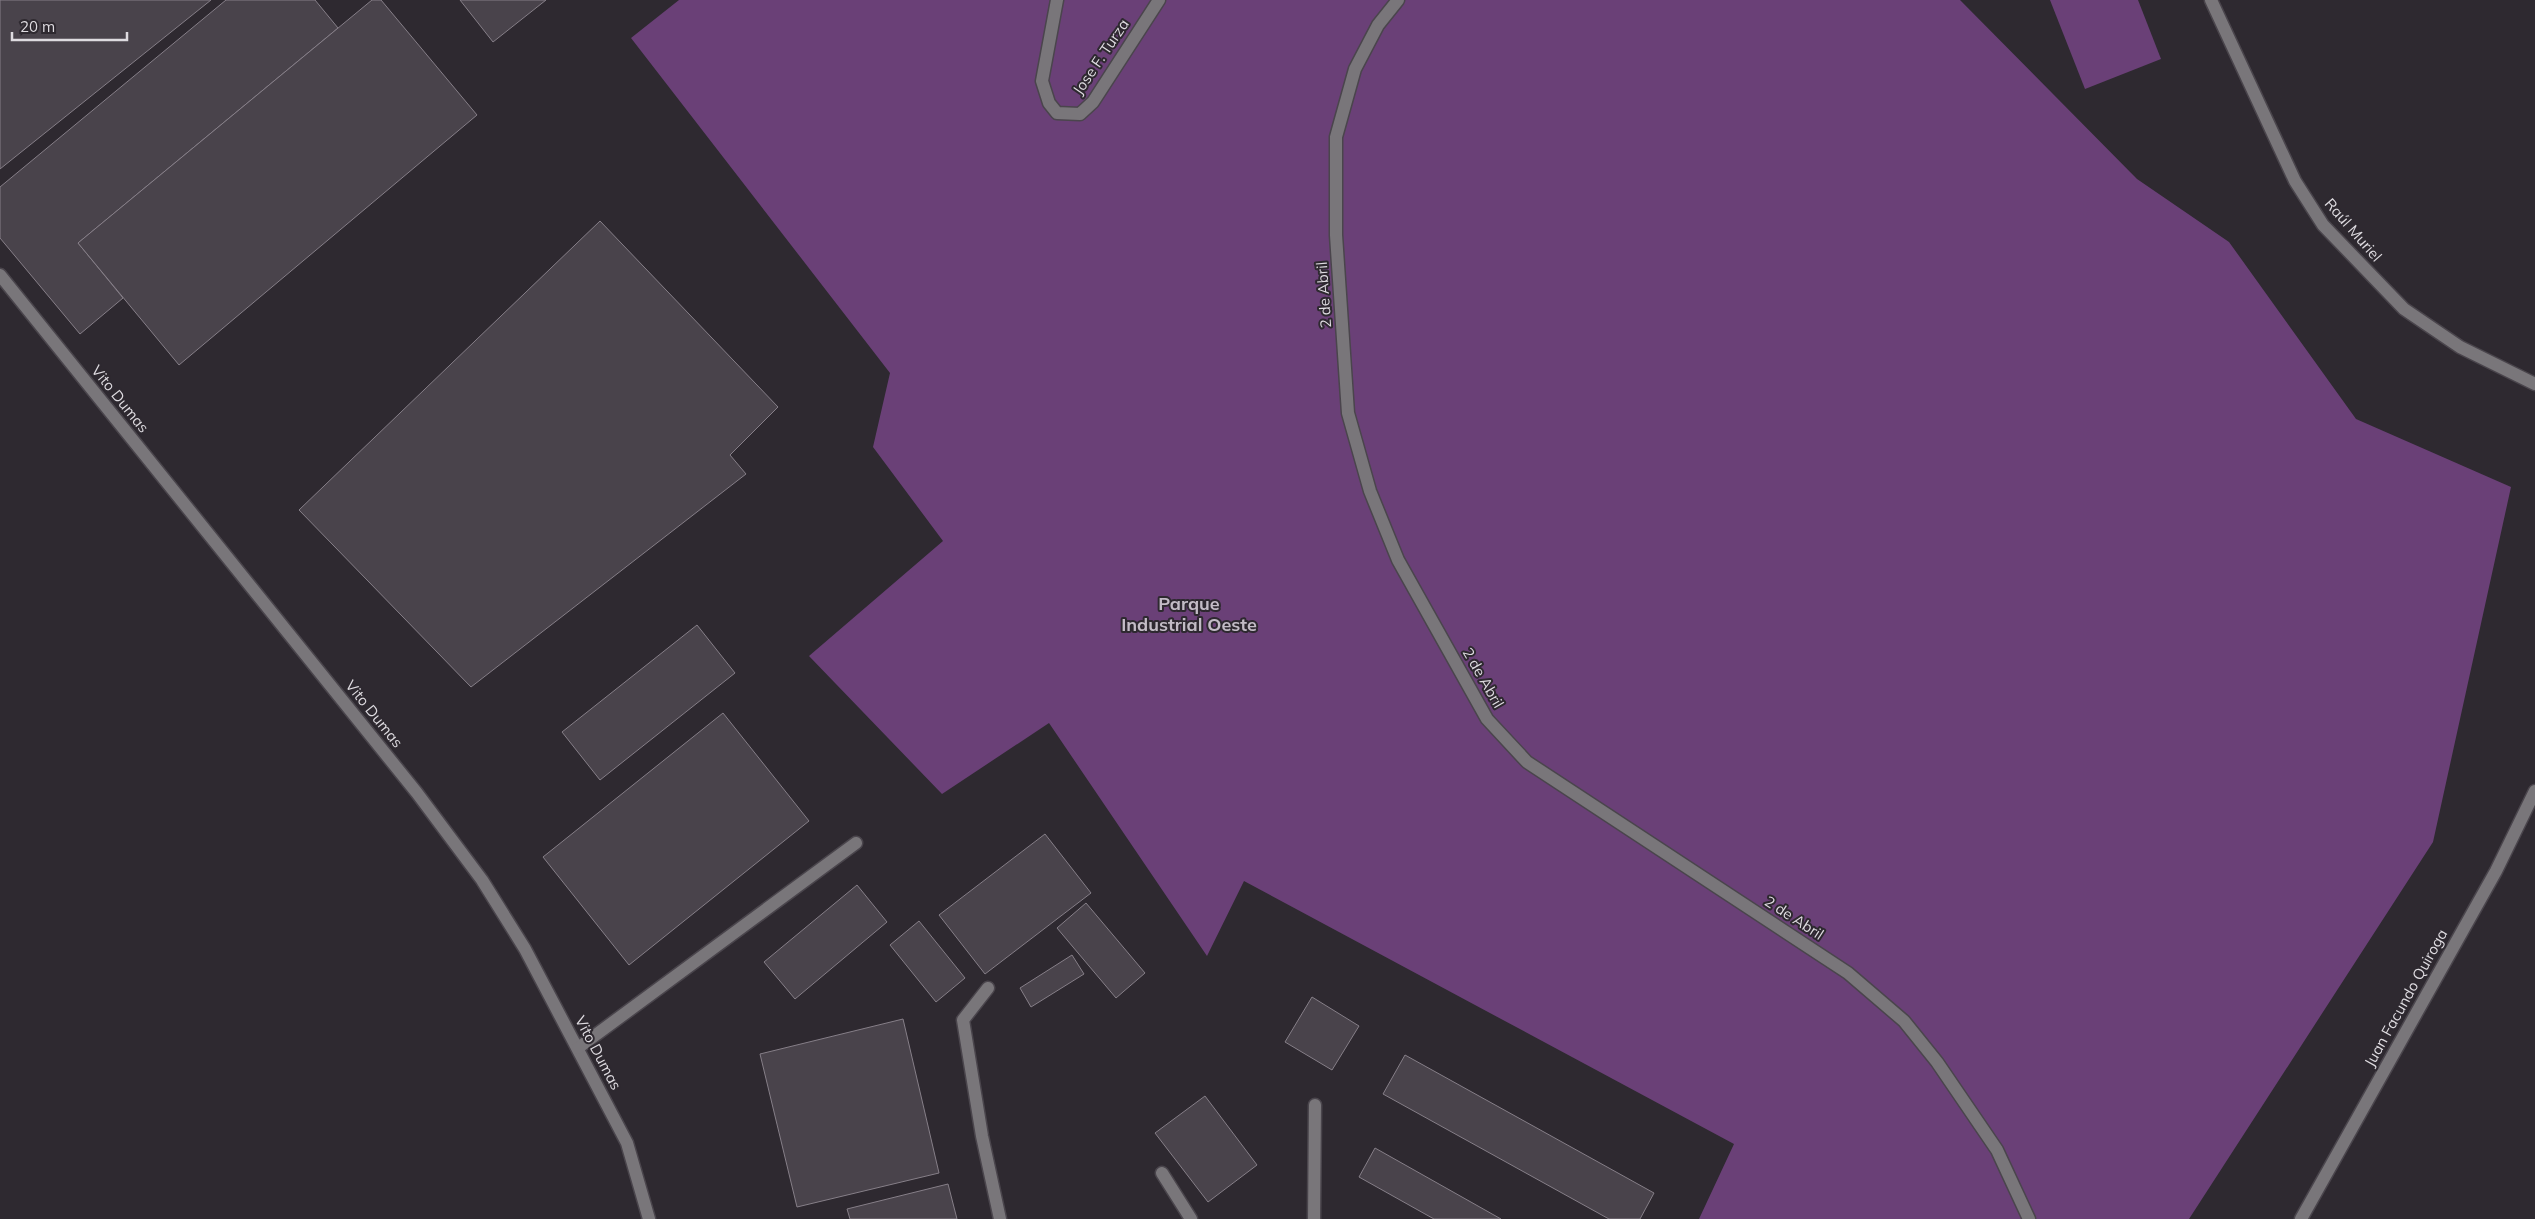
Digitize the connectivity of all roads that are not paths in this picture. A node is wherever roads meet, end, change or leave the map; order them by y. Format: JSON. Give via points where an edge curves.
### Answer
{"nodes":[{"id":1,"x":1057,"y":0,"type":"edge"},
{"id":2,"x":1159,"y":0,"type":"edge"},
{"id":3,"x":1398,"y":0,"type":"edge"},
{"id":4,"x":2211,"y":0,"type":"edge"},
{"id":5,"x":0,"y":275,"type":"edge"},
{"id":6,"x":2535,"y":384,"type":"edge"},
{"id":7,"x":2535,"y":790,"type":"edge"},
{"id":8,"x":856,"y":843,"type":"dead end"},
{"id":9,"x":988,"y":988,"type":"dead end"},
{"id":10,"x":578,"y":1048,"type":"junction"},
{"id":11,"x":1315,"y":1105,"type":"dead end"},
{"id":12,"x":1162,"y":1173,"type":"dead end"},
{"id":13,"x":649,"y":1219,"type":"edge"},
{"id":14,"x":1000,"y":1219,"type":"edge"},
{"id":15,"x":1191,"y":1219,"type":"edge"},
{"id":16,"x":1314,"y":1219,"type":"edge"},
{"id":17,"x":2029,"y":1219,"type":"edge"},
{"id":18,"x":2300,"y":1219,"type":"edge"}],
"edges":[{"from":1,"to":2,"type":"street","name":"Jose F. Turza","via":[[1042,81],[1049,103],[1057,112],[1080,114],[1093,102]]},
{"from":3,"to":17,"type":"street","name":"2 de Abril","via":[[1378,25],[1355,69],[1336,136],[1336,236],[1348,413],[1370,491],[1398,560],[1487,719],[1527,762],[1848,973],[1904,1021],[1937,1062],[1997,1150]]},
{"from":4,"to":6,"type":"street","name":"Raúl Muriel","via":[[2295,181],[2323,225],[2404,309],[2460,347]]},
{"from":5,"to":10,"type":"street","name":"Vito Dumas","via":[[443,826],[525,948]]},
{"from":7,"to":18,"type":"street","name":"Juan Facundo Quiroga","via":[[2496,871]]},
{"from":8,"to":10,"type":"street"},
{"from":9,"to":14,"type":"street","via":[[963,1020],[982,1136]]},
{"from":10,"to":13,"type":"street","name":"Vito Dumas","via":[[626,1143]]},
{"from":11,"to":16,"type":"street"},
{"from":12,"to":15,"type":"street"}]}
